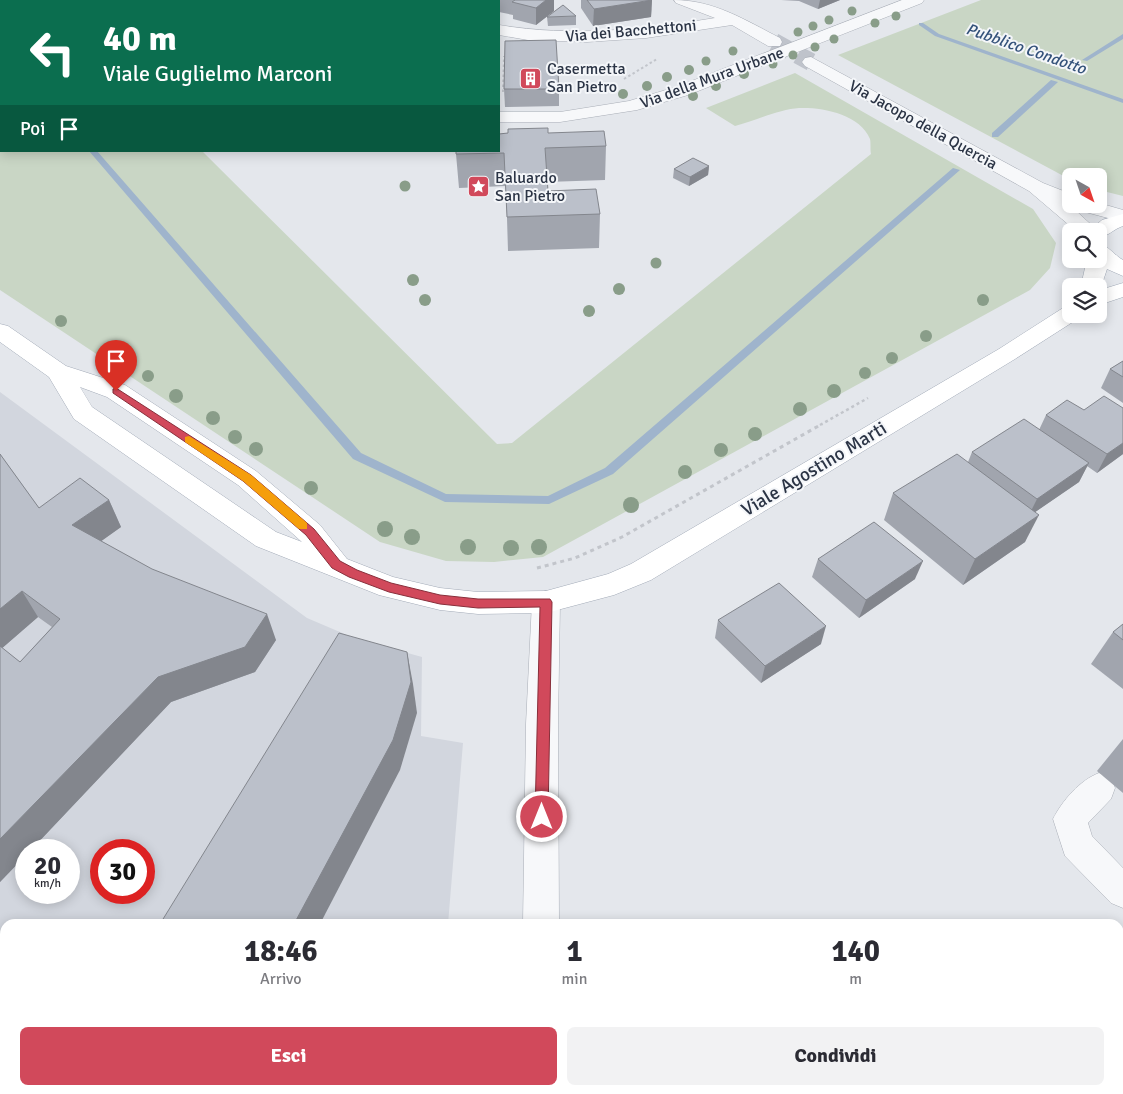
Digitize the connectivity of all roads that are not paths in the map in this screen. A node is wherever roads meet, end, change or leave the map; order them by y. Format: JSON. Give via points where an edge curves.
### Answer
{"nodes":[{"id":1,"x":682,"y":0,"type":"edge"},
{"id":2,"x":916,"y":0,"type":"edge"},
{"id":3,"x":736,"y":14,"type":"junction"},
{"id":4,"x":502,"y":30,"type":"edge"},
{"id":5,"x":774,"y":42,"type":"tunnel mouth"},
{"id":6,"x":811,"y":62,"type":"tunnel mouth"},
{"id":7,"x":500,"y":118,"type":"edge"},
{"id":8,"x":1036,"y":187,"type":"junction"},
{"id":9,"x":1062,"y":197,"type":"edge"},
{"id":10,"x":1108,"y":212,"type":"edge"},
{"id":11,"x":1123,"y":216,"type":"edge"},
{"id":12,"x":1123,"y":220,"type":"edge"},
{"id":13,"x":1079,"y":223,"type":"edge"},
{"id":14,"x":1107,"y":229,"type":"edge"},
{"id":15,"x":1107,"y":259,"type":"edge"},
{"id":16,"x":1123,"y":270,"type":"edge"},
{"id":17,"x":1123,"y":290,"type":"edge"},
{"id":18,"x":1107,"y":295,"type":"edge"},
{"id":19,"x":1062,"y":319,"type":"edge"},
{"id":20,"x":0,"y":331,"type":"edge"},
{"id":21,"x":58,"y":372,"type":"junction"},
{"id":22,"x":336,"y":565,"type":"junction"},
{"id":23,"x":546,"y":602,"type":"junction"},
{"id":24,"x":1099,"y":788,"type":"dead end"},
{"id":25,"x":1123,"y":891,"type":"edge"},
{"id":26,"x":541,"y":919,"type":"edge"}],
"edges":[{"from":1,"to":3,"type":"street"},
{"from":2,"to":7,"type":"street","name":"Via della Mura Urbane","via":[[682,91],[631,106],[560,117]]},
{"from":3,"to":4,"type":"street","name":"Via dei Bacchettoni","via":[[680,28],[615,35],[553,37]]},
{"from":3,"to":5,"type":"street"},
{"from":6,"to":8,"type":"street","name":"Via Jacopo della Quercia"},
{"from":8,"to":9,"type":"street","name":"Via Jacopo della Quercia"},
{"from":8,"to":13,"type":"street","name":"Via Jacopo della Quercia"},
{"from":10,"to":11,"type":"street"},
{"from":12,"to":14,"type":"main road","via":[[1109,224]]},
{"from":15,"to":16,"type":"main road"},
{"from":17,"to":18,"type":"main road"},
{"from":19,"to":23,"type":"main road","name":"Viale Agostino Marti","via":[[641,572],[614,584]]},
{"from":20,"to":21,"type":"main road"},
{"from":21,"to":22,"type":"main road","via":[[116,391],[247,478],[310,532]]},
{"from":21,"to":22,"type":"main road","name":"Viale Agostino Marti","via":[[83,413],[266,539]]},
{"from":22,"to":23,"type":"main road","name":"Viale Agostino Marti","via":[[389,587],[440,599],[478,604]]},
{"from":23,"to":26,"type":"street"},
{"from":24,"to":25,"type":"street","via":[[1070,819],[1077,845]]}]}
